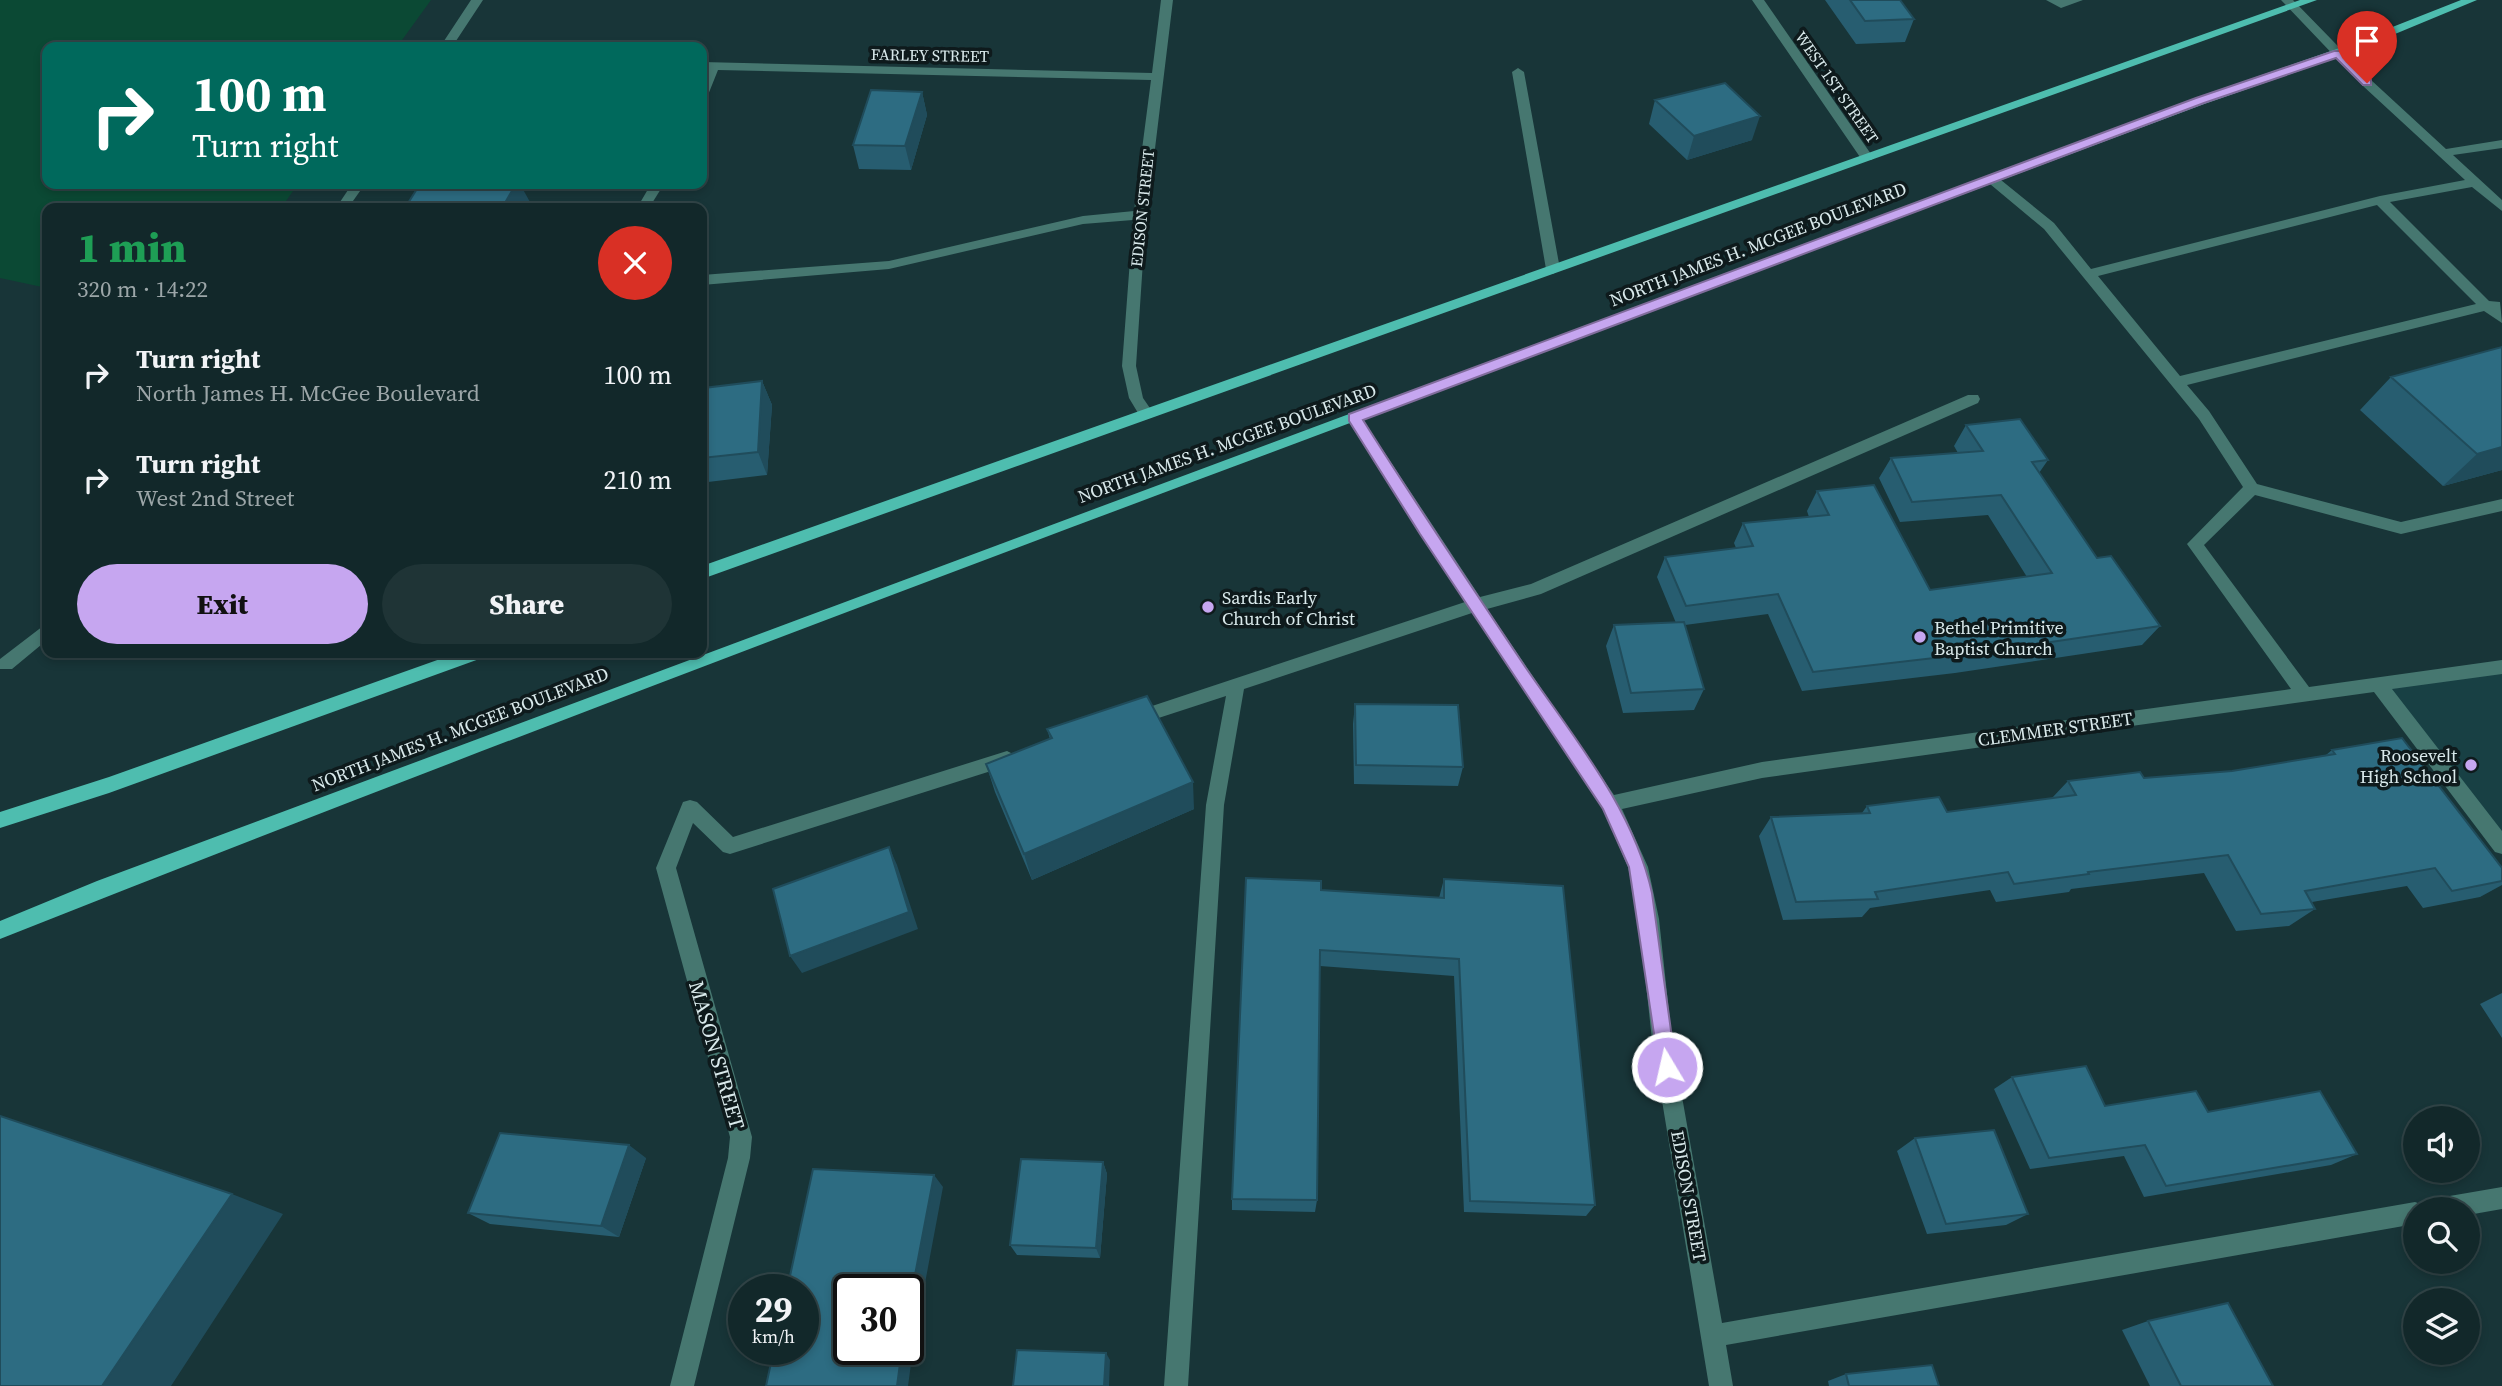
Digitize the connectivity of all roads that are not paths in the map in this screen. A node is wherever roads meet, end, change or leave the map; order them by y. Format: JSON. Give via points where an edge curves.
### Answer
{"nodes":[{"id":1,"x":477,"y":0,"type":"edge"},
{"id":2,"x":1167,"y":0,"type":"edge"},
{"id":3,"x":1758,"y":0,"type":"edge"},
{"id":4,"x":2052,"y":0,"type":"edge"},
{"id":5,"x":2077,"y":0,"type":"edge"},
{"id":6,"x":2311,"y":0,"type":"edge"},
{"id":7,"x":2471,"y":0,"type":"edge"},
{"id":8,"x":2290,"y":3,"type":"edge"},
{"id":9,"x":449,"y":42,"type":"edge"},
{"id":10,"x":2338,"y":54,"type":"junction"},
{"id":11,"x":708,"y":66,"type":"edge"},
{"id":12,"x":1518,"y":72,"type":"dead end"},
{"id":13,"x":1157,"y":77,"type":"junction"},
{"id":14,"x":2502,"y":144,"type":"edge"},
{"id":15,"x":2442,"y":153,"type":"junction"},
{"id":16,"x":1867,"y":157,"type":"junction"},
{"id":17,"x":1991,"y":179,"type":"junction"},
{"id":18,"x":2475,"y":182,"type":"junction"},
{"id":19,"x":2380,"y":200,"type":"junction"},
{"id":20,"x":2502,"y":207,"type":"edge"},
{"id":21,"x":1140,"y":215,"type":"junction"},
{"id":22,"x":1553,"y":269,"type":"junction"},
{"id":23,"x":2088,"y":274,"type":"junction"},
{"id":24,"x":707,"y":280,"type":"edge"},
{"id":25,"x":2494,"y":305,"type":"edge"},
{"id":26,"x":2502,"y":318,"type":"edge"},
{"id":27,"x":2177,"y":382,"type":"junction"},
{"id":28,"x":1973,"y":399,"type":"dead end"},
{"id":29,"x":1146,"y":414,"type":"junction"},
{"id":30,"x":1354,"y":418,"type":"junction"},
{"id":31,"x":2252,"y":488,"type":"junction"},
{"id":32,"x":2502,"y":505,"type":"edge"},
{"id":33,"x":707,"y":571,"type":"edge"},
{"id":34,"x":1476,"y":605,"type":"junction"},
{"id":35,"x":42,"y":634,"type":"edge"},
{"id":36,"x":462,"y":658,"type":"edge"},
{"id":37,"x":6,"y":664,"type":"dead end"},
{"id":38,"x":2502,"y":667,"type":"edge"},
{"id":39,"x":2378,"y":684,"type":"junction"},
{"id":40,"x":1236,"y":688,"type":"junction"},
{"id":41,"x":2305,"y":694,"type":"junction"},
{"id":42,"x":1116,"y":725,"type":"edge"},
{"id":43,"x":1023,"y":754,"type":"edge"},
{"id":44,"x":1610,"y":804,"type":"junction"},
{"id":45,"x":0,"y":820,"type":"edge"},
{"id":46,"x":2502,"y":846,"type":"edge"},
{"id":47,"x":0,"y":930,"type":"edge"},
{"id":48,"x":2502,"y":1198,"type":"edge"},
{"id":49,"x":2480,"y":1202,"type":"edge"},
{"id":50,"x":2403,"y":1215,"type":"edge"},
{"id":51,"x":1713,"y":1336,"type":"junction"},
{"id":52,"x":682,"y":1386,"type":"edge"},
{"id":53,"x":1176,"y":1386,"type":"edge"},
{"id":54,"x":1721,"y":1386,"type":"edge"}],
"edges":[{"from":1,"to":9,"type":"street"},
{"from":2,"to":13,"type":"street","name":"EDISON STREET"},
{"from":3,"to":16,"type":"street","name":"WEST 1ST STREET"},
{"from":4,"to":5,"type":"street","via":[[2061,5]]},
{"from":6,"to":8,"type":"main road"},
{"from":7,"to":10,"type":"main road","name":"NORTH JAMES H. MCGEE BOULEVARD"},
{"from":8,"to":10,"type":"street"},
{"from":8,"to":16,"type":"main road"},
{"from":10,"to":15,"type":"street"},
{"from":10,"to":17,"type":"main road","name":"NORTH JAMES H. MCGEE BOULEVARD"},
{"from":11,"to":13,"type":"street","name":"FARLEY STREET"},
{"from":12,"to":22,"type":"street"},
{"from":13,"to":21,"type":"street","name":"EDISON STREET"},
{"from":14,"to":15,"type":"street"},
{"from":15,"to":18,"type":"street"},
{"from":16,"to":22,"type":"main road"},
{"from":17,"to":23,"type":"street","via":[[2049,226]]},
{"from":17,"to":30,"type":"main road","name":"NORTH JAMES H. MCGEE BOULEVARD"},
{"from":18,"to":19,"type":"street"},
{"from":18,"to":20,"type":"street"},
{"from":19,"to":23,"type":"street"},
{"from":19,"to":25,"type":"street"},
{"from":21,"to":24,"type":"street","via":[[1083,220],[889,265]]},
{"from":21,"to":29,"type":"street","name":"EDISON STREET","via":[[1129,366],[1136,398]]},
{"from":22,"to":29,"type":"main road"},
{"from":23,"to":27,"type":"street"},
{"from":25,"to":26,"type":"street"},
{"from":25,"to":27,"type":"street"},
{"from":27,"to":31,"type":"street"},
{"from":28,"to":34,"type":"street","via":[[1535,589]]},
{"from":29,"to":33,"type":"main road"},
{"from":30,"to":34,"type":"street","name":"EDISON STREET"},
{"from":30,"to":47,"type":"main road","name":"NORTH JAMES H. MCGEE BOULEVARD","via":[[512,732]]},
{"from":31,"to":32,"type":"street","via":[[2401,528]]},
{"from":31,"to":41,"type":"street","via":[[2194,544]]},
{"from":34,"to":40,"type":"street"},
{"from":34,"to":44,"type":"street","name":"EDISON STREET"},
{"from":35,"to":37,"type":"street"},
{"from":36,"to":45,"type":"main road"},
{"from":38,"to":39,"type":"street","name":"CLEMMER STREET"},
{"from":39,"to":41,"type":"street","name":"CLEMMER STREET"},
{"from":39,"to":46,"type":"street"},
{"from":40,"to":42,"type":"street"},
{"from":40,"to":53,"type":"street","via":[[1215,805]]},
{"from":41,"to":44,"type":"street","name":"CLEMMER STREET","via":[[1762,770]]},
{"from":43,"to":52,"type":"street","name":"MASON STREET","via":[[730,846],[690,808],[666,868],[741,1137]]},
{"from":44,"to":51,"type":"street","name":"EDISON STREET","via":[[1638,867],[1649,919],[1662,1040]]},
{"from":48,"to":49,"type":"street"},
{"from":50,"to":51,"type":"street"},
{"from":51,"to":54,"type":"street","name":"EDISON STREET"}]}
